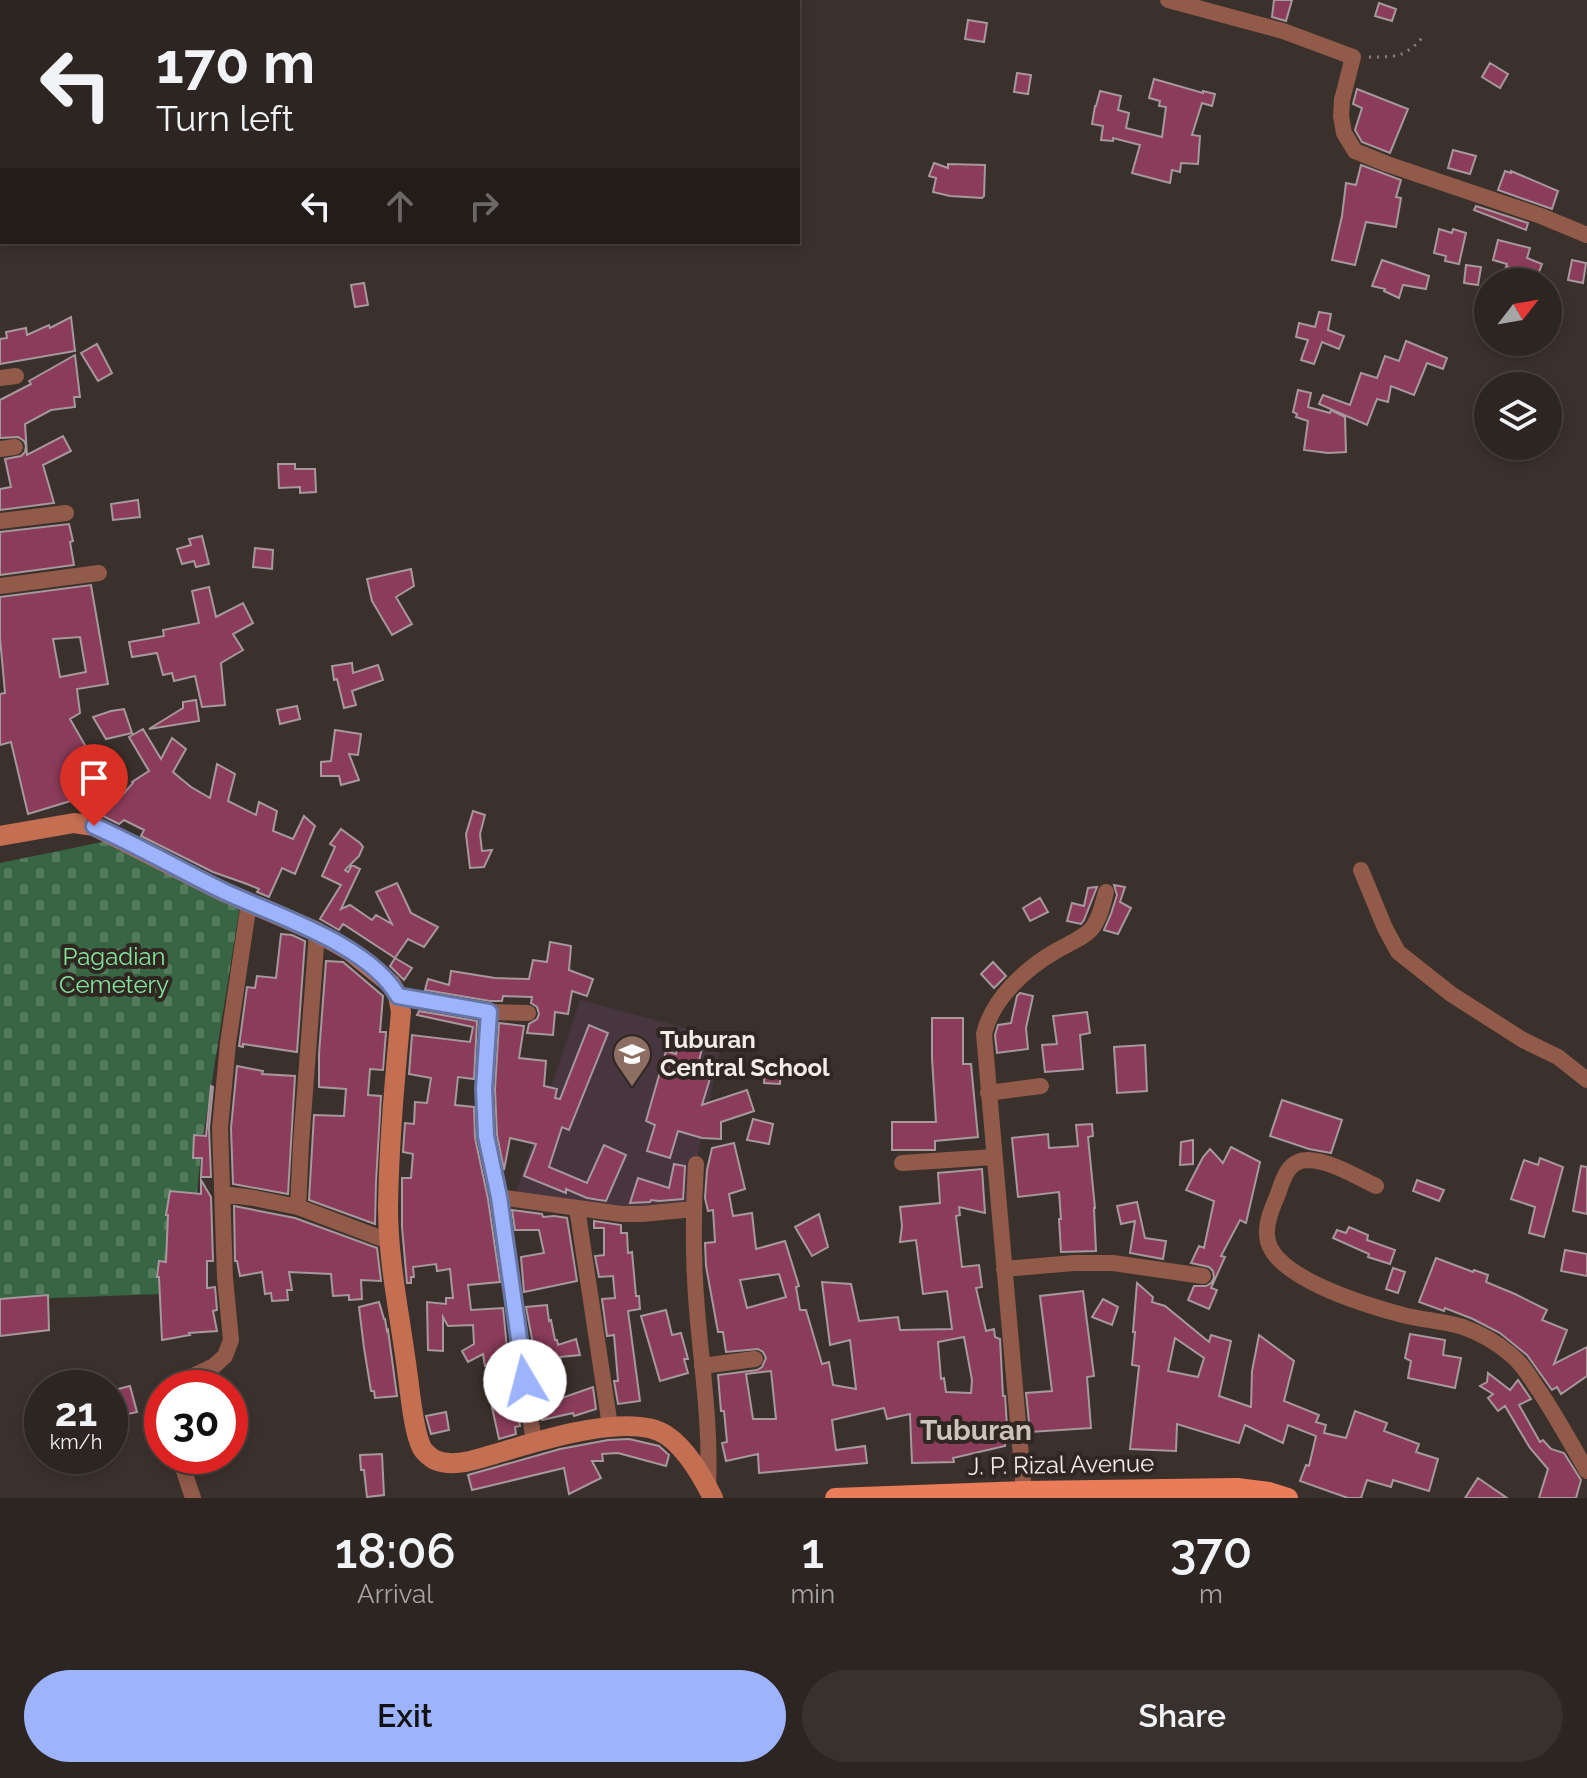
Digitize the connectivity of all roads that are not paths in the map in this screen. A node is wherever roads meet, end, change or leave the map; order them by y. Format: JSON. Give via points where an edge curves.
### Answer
{"nodes":[{"id":1,"x":1168,"y":0,"type":"edge"},
{"id":2,"x":1587,"y":235,"type":"edge"},
{"id":3,"x":66,"y":513,"type":"dead end"},
{"id":4,"x":0,"y":521,"type":"edge"},
{"id":5,"x":99,"y":573,"type":"dead end"},
{"id":6,"x":0,"y":586,"type":"edge"},
{"id":7,"x":0,"y":836,"type":"edge"},
{"id":8,"x":1361,"y":870,"type":"dead end"},
{"id":9,"x":1106,"y":892,"type":"dead end"},
{"id":10,"x":249,"y":903,"type":"junction"},
{"id":11,"x":317,"y":933,"type":"junction"},
{"id":12,"x":398,"y":996,"type":"junction"},
{"id":13,"x":489,"y":1012,"type":"junction"},
{"id":14,"x":528,"y":1013,"type":"dead end"},
{"id":15,"x":1587,"y":1080,"type":"edge"},
{"id":16,"x":1041,"y":1086,"type":"dead end"},
{"id":17,"x":988,"y":1093,"type":"junction"},
{"id":18,"x":994,"y":1157,"type":"junction"},
{"id":19,"x":902,"y":1163,"type":"dead end"},
{"id":20,"x":696,"y":1164,"type":"dead end"},
{"id":21,"x":1376,"y":1186,"type":"dead end"},
{"id":22,"x":223,"y":1194,"type":"junction"},
{"id":23,"x":499,"y":1197,"type":"junction"},
{"id":24,"x":298,"y":1207,"type":"junction"},
{"id":25,"x":577,"y":1208,"type":"junction"},
{"id":26,"x":694,"y":1209,"type":"junction"},
{"id":27,"x":391,"y":1242,"type":"junction"},
{"id":28,"x":1004,"y":1269,"type":"junction"},
{"id":29,"x":1203,"y":1276,"type":"dead end"},
{"id":30,"x":755,"y":1359,"type":"dead end"},
{"id":31,"x":702,"y":1366,"type":"junction"},
{"id":32,"x":205,"y":1370,"type":"edge"},
{"id":33,"x":610,"y":1426,"type":"junction"},
{"id":34,"x":534,"y":1443,"type":"junction"},
{"id":35,"x":1587,"y":1471,"type":"edge"},
{"id":36,"x":185,"y":1474,"type":"edge"},
{"id":37,"x":1024,"y":1491,"type":"junction"},
{"id":38,"x":710,"y":1493,"type":"edge"},
{"id":39,"x":1182,"y":1493,"type":"edge"},
{"id":40,"x":193,"y":1498,"type":"edge"},
{"id":41,"x":835,"y":1498,"type":"edge"},
{"id":42,"x":1288,"y":1498,"type":"edge"}],
"edges":[{"from":1,"to":2,"type":"street","via":[[1283,31],[1353,57],[1341,116],[1355,151]]},
{"from":3,"to":4,"type":"street"},
{"from":5,"to":6,"type":"street"},
{"from":7,"to":10,"type":"street","via":[[74,823],[94,826]]},
{"from":8,"to":15,"type":"street","via":[[1398,952],[1451,994]]},
{"from":9,"to":17,"type":"street","via":[[1092,929],[1039,961],[1009,989],[987,1022]]},
{"from":10,"to":11,"type":"street"},
{"from":10,"to":22,"type":"street","via":[[221,1114]]},
{"from":11,"to":12,"type":"street","via":[[376,970]]},
{"from":11,"to":24,"type":"street"},
{"from":12,"to":13,"type":"street"},
{"from":12,"to":27,"type":"street"},
{"from":13,"to":14,"type":"street"},
{"from":13,"to":23,"type":"street","via":[[486,1136]]},
{"from":16,"to":17,"type":"street"},
{"from":17,"to":18,"type":"street"},
{"from":18,"to":19,"type":"street"},
{"from":18,"to":28,"type":"street"},
{"from":20,"to":26,"type":"street"},
{"from":21,"to":35,"type":"street","via":[[1318,1161],[1296,1162],[1285,1174],[1270,1217],[1269,1246],[1288,1269],[1318,1285],[1490,1339],[1527,1373]]},
{"from":22,"to":24,"type":"street"},
{"from":22,"to":32,"type":"street","via":[[231,1340],[225,1356]]},
{"from":23,"to":25,"type":"street"},
{"from":23,"to":34,"type":"street"},
{"from":24,"to":27,"type":"street"},
{"from":25,"to":26,"type":"street","via":[[621,1214]]},
{"from":25,"to":33,"type":"street"},
{"from":26,"to":31,"type":"street"},
{"from":27,"to":34,"type":"street","via":[[422,1448],[433,1459],[463,1463]]},
{"from":28,"to":29,"type":"street","via":[[1113,1263]]},
{"from":28,"to":37,"type":"street"},
{"from":30,"to":31,"type":"street"},
{"from":31,"to":38,"type":"street"},
{"from":33,"to":34,"type":"street"},
{"from":33,"to":38,"type":"street","via":[[664,1433],[681,1447]]},
{"from":36,"to":40,"type":"street"},
{"from":37,"to":39,"type":"main road","name":"J. P. Rizal Avenue"},
{"from":37,"to":41,"type":"main road","name":"J. P. Rizal Avenue"},
{"from":39,"to":42,"type":"main road","name":"J. P. Rizal Avenue","via":[[1237,1488]]}]}
